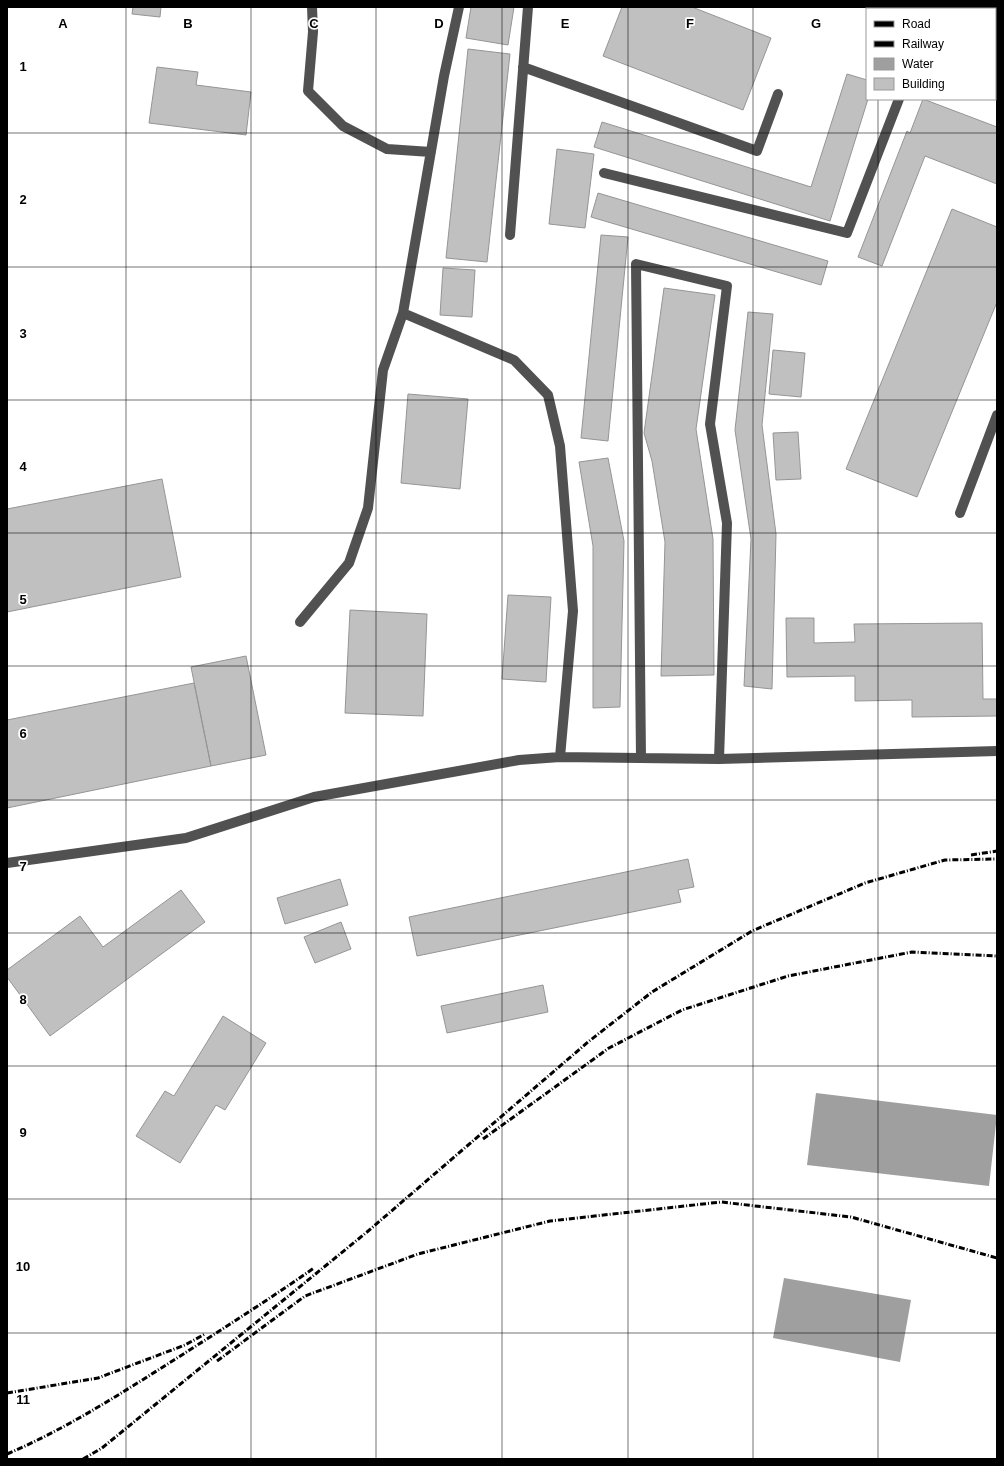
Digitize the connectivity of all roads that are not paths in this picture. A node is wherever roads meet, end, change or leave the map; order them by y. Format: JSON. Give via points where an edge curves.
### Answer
{"nodes":[{"id":1,"x":312,"y":7,"type":"edge"},
{"id":2,"x":459,"y":7,"type":"edge"},
{"id":3,"x":528,"y":7,"type":"edge"},
{"id":4,"x":523,"y":67,"type":"junction"},
{"id":5,"x":778,"y":94,"type":"dead end"},
{"id":6,"x":899,"y":100,"type":"edge"},
{"id":7,"x":431,"y":152,"type":"junction"},
{"id":8,"x":604,"y":174,"type":"dead end"},
{"id":9,"x":510,"y":235,"type":"dead end"},
{"id":10,"x":403,"y":312,"type":"junction"},
{"id":11,"x":997,"y":415,"type":"edge"},
{"id":12,"x":960,"y":513,"type":"dead end"},
{"id":13,"x":300,"y":622,"type":"dead end"},
{"id":14,"x":997,"y":752,"type":"edge"},
{"id":15,"x":560,"y":757,"type":"junction"},
{"id":16,"x":641,"y":758,"type":"junction"},
{"id":17,"x":719,"y":759,"type":"junction"},
{"id":18,"x":7,"y":863,"type":"edge"}],
"edges":[{"from":1,"to":7,"type":"street","via":[[314,32],[308,91],[343,126],[386,149]]},
{"from":2,"to":7,"type":"street"},
{"from":3,"to":4,"type":"street"},
{"from":4,"to":5,"type":"street","via":[[757,151]]},
{"from":4,"to":9,"type":"street"},
{"from":6,"to":8,"type":"street","via":[[847,233]]},
{"from":7,"to":10,"type":"street"},
{"from":10,"to":13,"type":"street","via":[[383,370],[368,508],[349,563]]},
{"from":10,"to":15,"type":"street","via":[[514,360],[548,395],[560,446],[573,611]]},
{"from":11,"to":12,"type":"street"},
{"from":14,"to":17,"type":"street"},
{"from":15,"to":16,"type":"street"},
{"from":15,"to":18,"type":"street","via":[[519,760],[314,797],[186,838]]},
{"from":16,"to":17,"type":"street"},
{"from":16,"to":17,"type":"street","via":[[636,264],[727,286],[710,424],[726,523]]}]}
